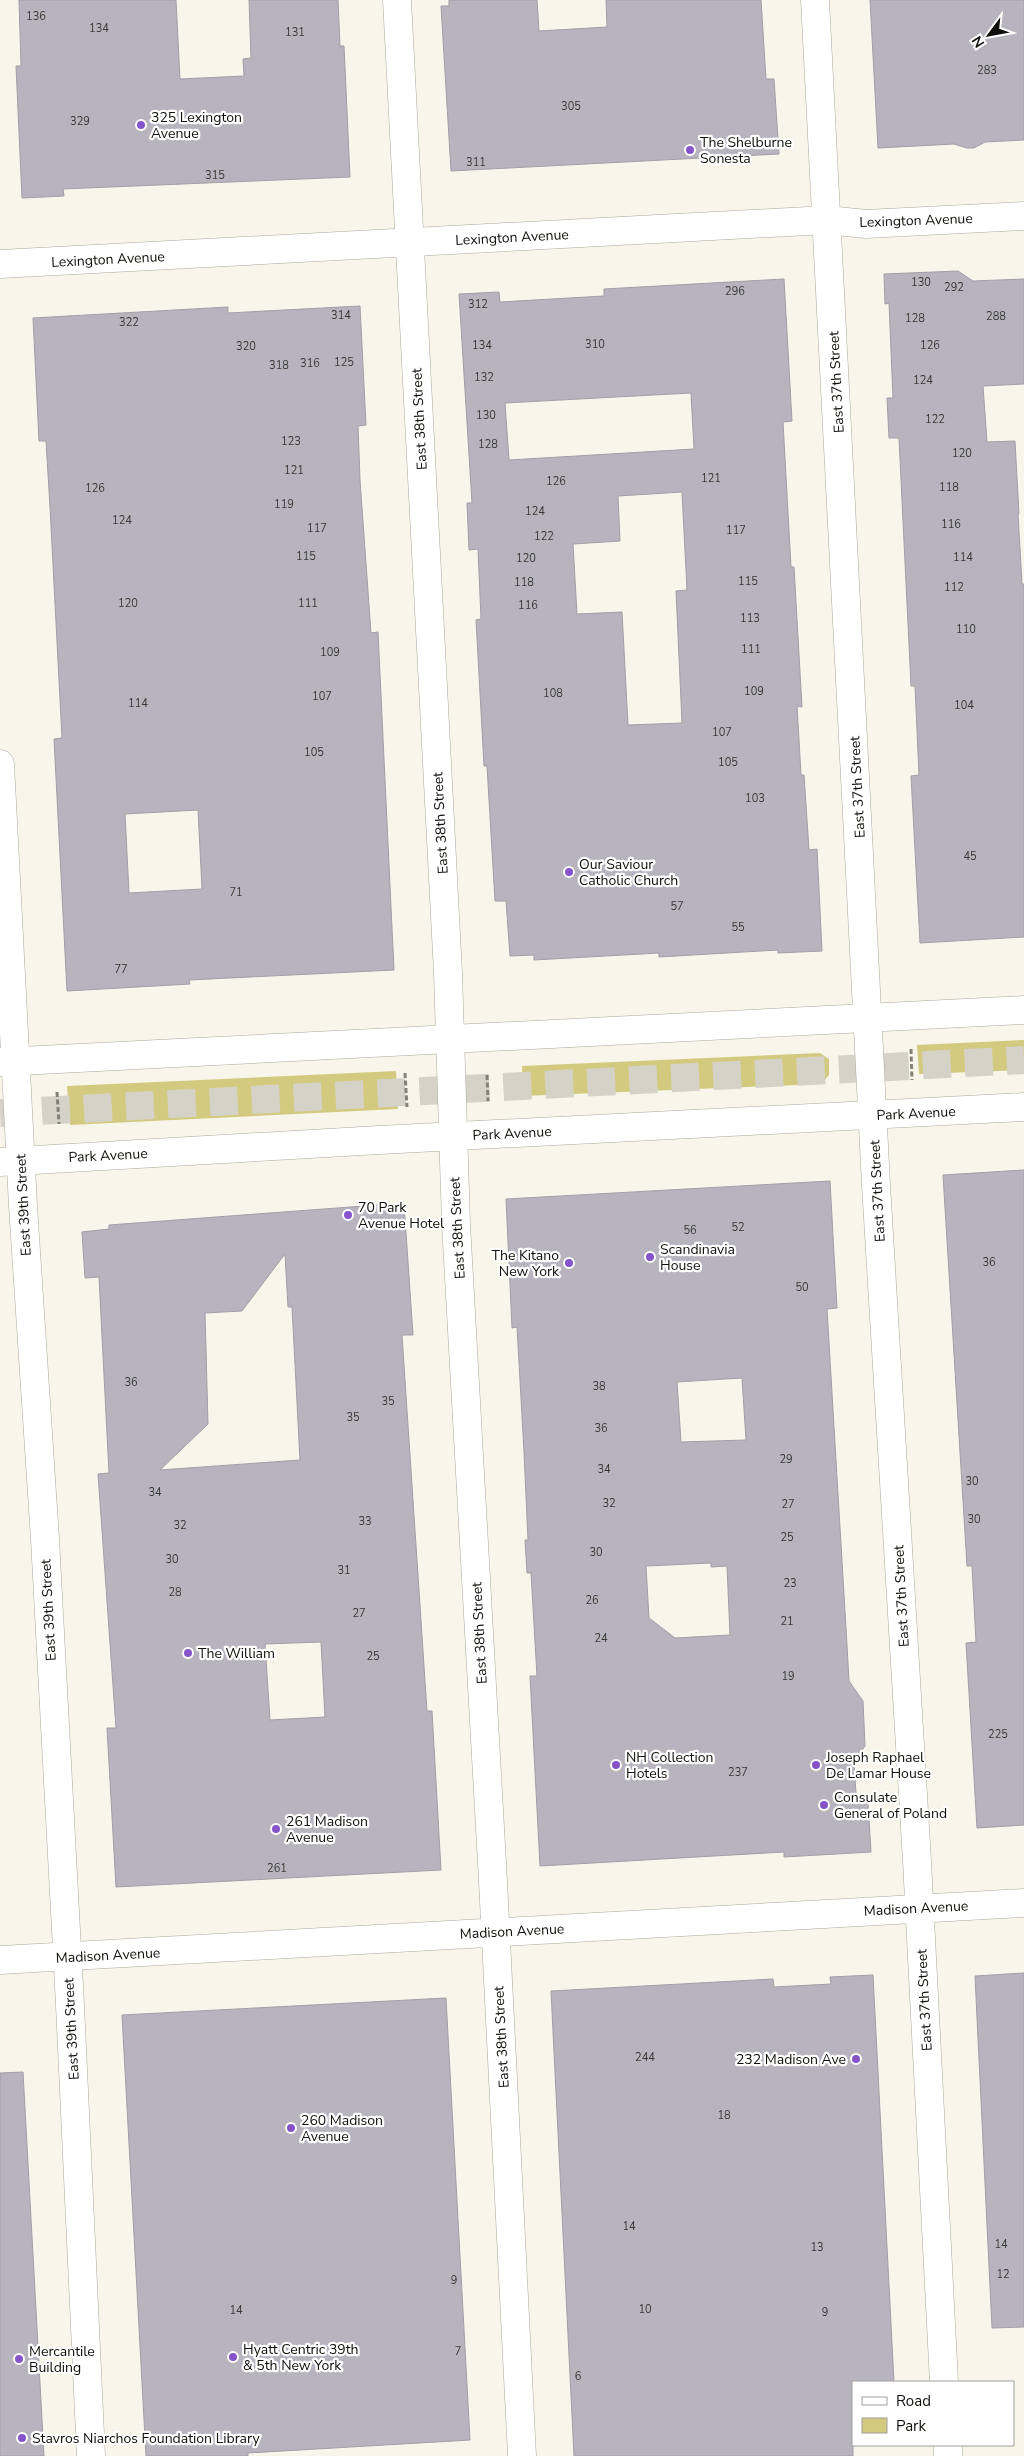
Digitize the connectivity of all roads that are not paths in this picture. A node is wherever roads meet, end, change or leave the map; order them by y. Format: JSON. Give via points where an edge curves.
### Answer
{"nodes":[{"id":1,"x":397,"y":0,"type":"edge"},
{"id":2,"x":815,"y":0,"type":"edge"},
{"id":3,"x":1024,"y":216,"type":"edge"},
{"id":4,"x":827,"y":220,"type":"junction"},
{"id":5,"x":409,"y":242,"type":"junction"},
{"id":6,"x":0,"y":264,"type":"edge"},
{"id":7,"x":0,"y":764,"type":"edge"},
{"id":8,"x":1024,"y":1010,"type":"edge"},
{"id":9,"x":869,"y":1019,"type":"junction"},
{"id":10,"x":450,"y":1040,"type":"junction"},
{"id":11,"x":8,"y":1062,"type":"edge"},
{"id":12,"x":1024,"y":1107,"type":"edge"},
{"id":13,"x":874,"y":1115,"type":"junction"},
{"id":14,"x":453,"y":1136,"type":"junction"},
{"id":15,"x":10,"y":1161,"type":"edge"},
{"id":16,"x":1024,"y":1903,"type":"edge"},
{"id":17,"x":920,"y":1907,"type":"junction"},
{"id":18,"x":495,"y":1931,"type":"junction"},
{"id":19,"x":67,"y":1957,"type":"junction"},
{"id":20,"x":0,"y":1960,"type":"edge"},
{"id":21,"x":944,"y":2381,"type":"edge"},
{"id":22,"x":92,"y":2456,"type":"edge"},
{"id":23,"x":522,"y":2456,"type":"edge"}],
"edges":[{"from":1,"to":5,"type":"main road","name":"East 38th Street"},
{"from":2,"to":4,"type":"main road","name":"East 37th Street"},
{"from":3,"to":4,"type":"main road","name":"Lexington Avenue","via":[[866,224]]},
{"from":4,"to":5,"type":"main road","name":"Lexington Avenue"},
{"from":4,"to":9,"type":"main road","name":"East 37th Street"},
{"from":5,"to":6,"type":"main road","name":"Lexington Avenue"},
{"from":5,"to":10,"type":"main road","name":"East 38th Street"},
{"from":7,"to":11,"type":"main road","name":"East 39th Street"},
{"from":8,"to":9,"type":"main road"},
{"from":9,"to":10,"type":"main road"},
{"from":9,"to":13,"type":"main road","name":"East 37th Street"},
{"from":10,"to":11,"type":"main road"},
{"from":10,"to":14,"type":"main road","name":"East 38th Street"},
{"from":11,"to":15,"type":"main road","name":"East 39th Street"},
{"from":12,"to":13,"type":"main road","name":"Park Avenue"},
{"from":13,"to":14,"type":"main road","name":"Park Avenue"},
{"from":13,"to":17,"type":"main road","name":"East 37th Street"},
{"from":14,"to":15,"type":"main road","name":"Park Avenue"},
{"from":14,"to":18,"type":"main road","name":"East 38th Street"},
{"from":15,"to":19,"type":"main road","name":"East 39th Street"},
{"from":16,"to":17,"type":"main road","name":"Madison Avenue"},
{"from":17,"to":18,"type":"main road","name":"Madison Avenue"},
{"from":17,"to":21,"type":"main road","name":"East 37th Street"},
{"from":18,"to":19,"type":"main road","name":"Madison Avenue"},
{"from":18,"to":23,"type":"main road","name":"East 38th Street"},
{"from":19,"to":20,"type":"main road","name":"Madison Avenue"},
{"from":19,"to":22,"type":"main road","name":"East 39th Street"}]}
